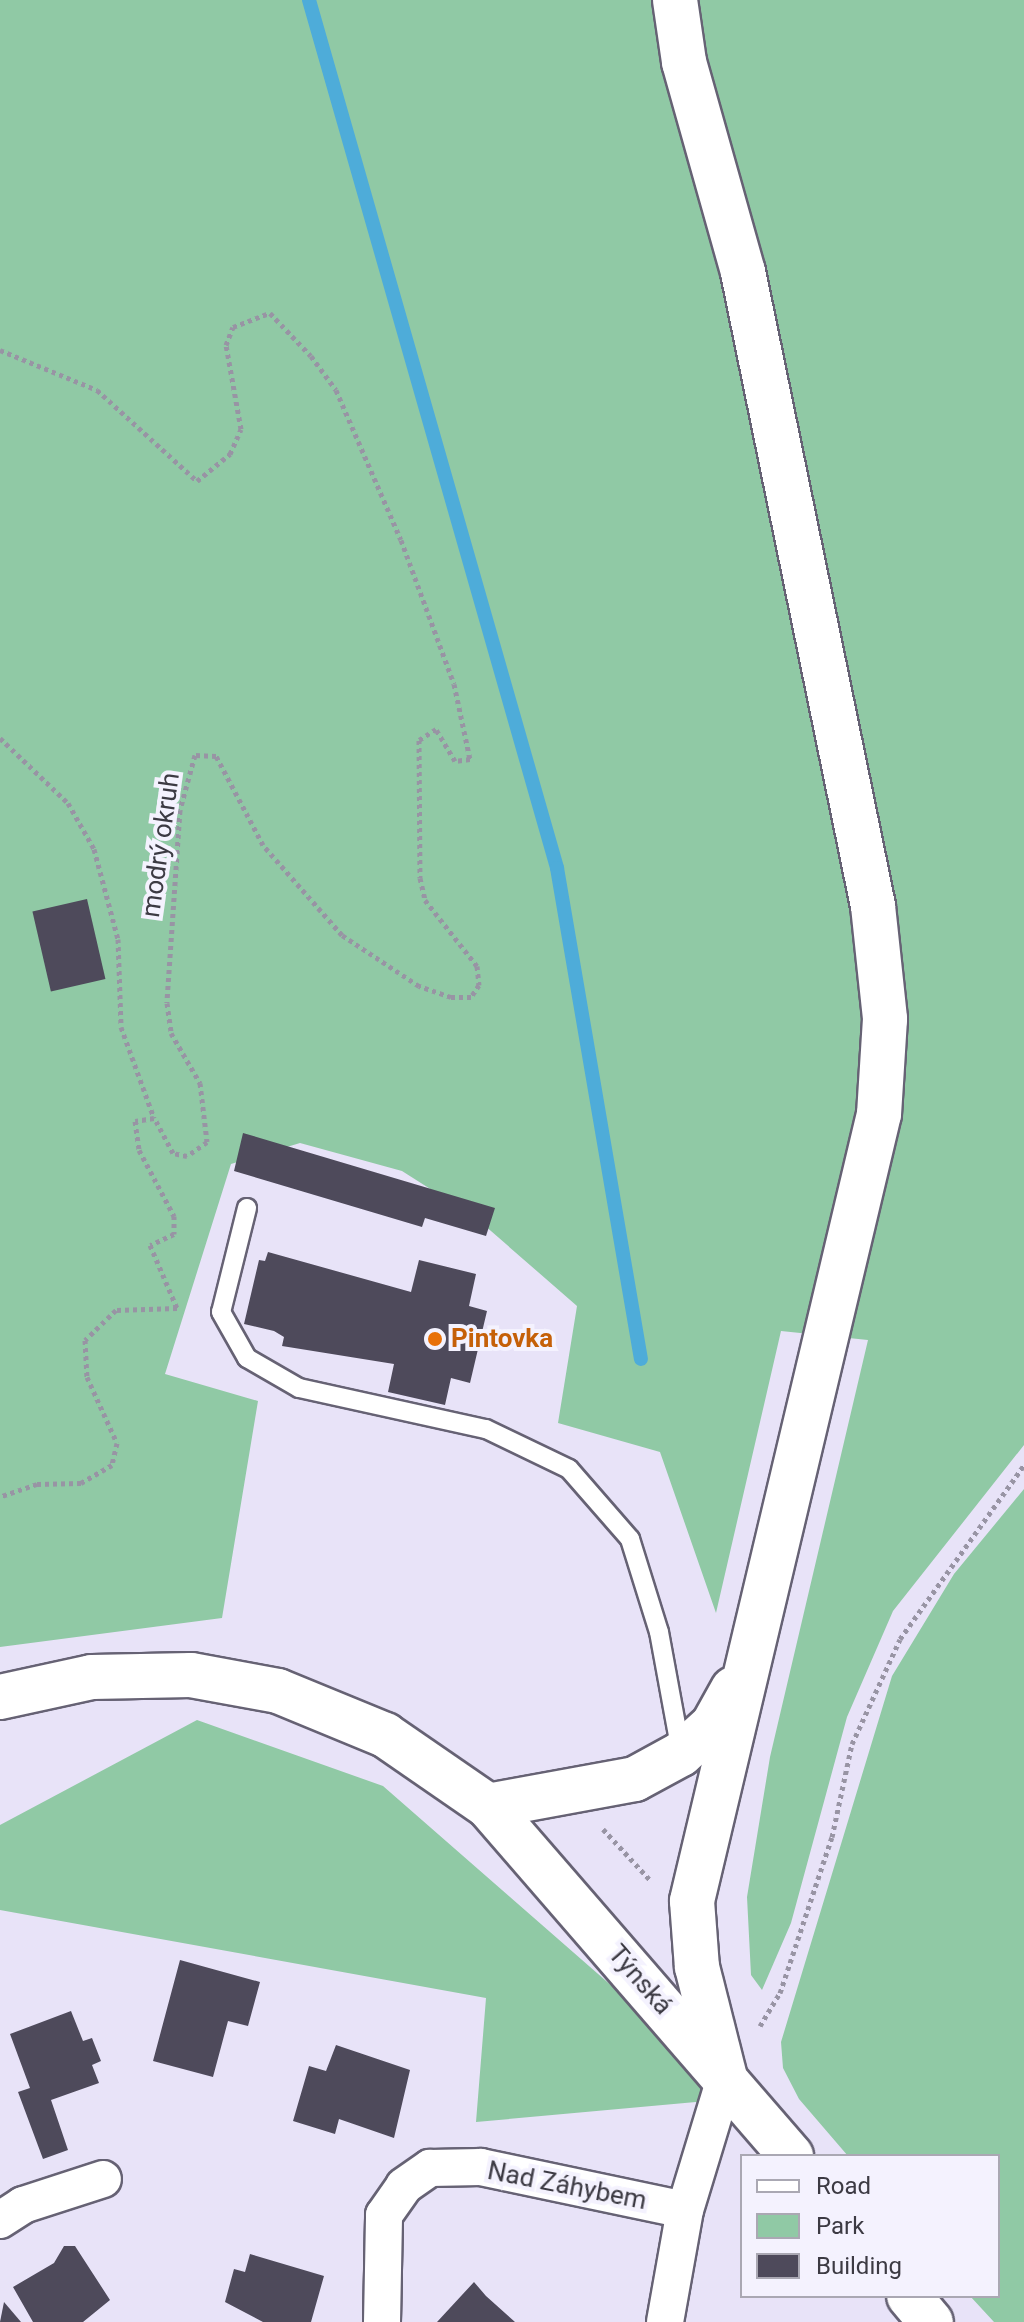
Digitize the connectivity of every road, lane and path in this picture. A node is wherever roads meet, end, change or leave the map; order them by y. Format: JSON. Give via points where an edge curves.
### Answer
{"nodes":[{"id":1,"x":675,"y":0,"type":"edge"},
{"id":2,"x":0,"y":350,"type":"edge"},
{"id":3,"x":0,"y":738,"type":"edge"},
{"id":4,"x":154,"y":1118,"type":"junction"},
{"id":5,"x":247,"y":1208,"type":"dead end"},
{"id":6,"x":1024,"y":1465,"type":"edge"},
{"id":7,"x":0,"y":1497,"type":"edge"},
{"id":8,"x":743,"y":1670,"type":"junction"},
{"id":9,"x":0,"y":1697,"type":"edge"},
{"id":10,"x":681,"y":1754,"type":"junction"},
{"id":11,"x":488,"y":1806,"type":"junction"},
{"id":12,"x":599,"y":1822,"type":"dead end"},
{"id":13,"x":666,"y":1889,"type":"dead end"},
{"id":14,"x":752,"y":2040,"type":"dead end"},
{"id":15,"x":725,"y":2078,"type":"junction"},
{"id":16,"x":789,"y":2154,"type":"edge"},
{"id":17,"x":103,"y":2179,"type":"dead end"},
{"id":18,"x":685,"y":2210,"type":"junction"},
{"id":19,"x":0,"y":2220,"type":"edge"},
{"id":20,"x":911,"y":2298,"type":"edge"},
{"id":21,"x":382,"y":2322,"type":"edge"},
{"id":22,"x":665,"y":2322,"type":"edge"},
{"id":23,"x":931,"y":2322,"type":"edge"}],
"edges":[{"from":1,"to":8,"type":"street","via":[[759,349],[873,906],[885,1019],[879,1114]]},
{"from":2,"to":4,"type":"path","name":"modrý okruh","via":[[97,390],[183,477],[197,481],[230,454],[241,429],[226,345],[233,327],[270,313],[284,321],[336,390],[401,540],[468,743],[463,765],[436,729],[425,730],[416,796],[425,900],[477,966],[479,985],[471,997],[419,986],[342,935],[263,845],[216,756],[195,755],[180,810],[167,1003],[171,1033],[200,1083],[207,1142],[187,1156],[173,1153]]},
{"from":3,"to":4,"type":"path","via":[[68,803],[94,849],[118,939],[121,1027]]},
{"from":4,"to":7,"type":"path","via":[[135,1121],[139,1150],[174,1216],[174,1234],[150,1245],[177,1308],[116,1310],[85,1340],[87,1377],[117,1443],[112,1465],[81,1483],[37,1484]]},
{"from":5,"to":10,"type":"lane","via":[[221,1312],[247,1358],[299,1388],[486,1429],[569,1469],[630,1539],[659,1632]]},
{"from":6,"to":14,"type":"path","via":[[900,1639],[852,1744],[832,1837],[780,1993]]},
{"from":8,"to":10,"type":"street","via":[[713,1725]]},
{"from":8,"to":15,"type":"street","via":[[692,1901],[697,1967]]},
{"from":9,"to":11,"type":"street","name":"Týnská","via":[[149,1674],[263,1687],[385,1735]]},
{"from":10,"to":11,"type":"street","via":[[635,1779]]},
{"from":11,"to":15,"type":"street","name":"Týnská"},
{"from":12,"to":13,"type":"path"},
{"from":15,"to":16,"type":"street","name":"Týnská"},
{"from":15,"to":18,"type":"street"},
{"from":17,"to":19,"type":"street","via":[[23,2205]]},
{"from":18,"to":21,"type":"street","name":"Nad Záhybem","via":[[481,2167],[430,2168],[404,2186],[384,2215]]},
{"from":18,"to":22,"type":"street"},
{"from":20,"to":23,"type":"street"}]}
